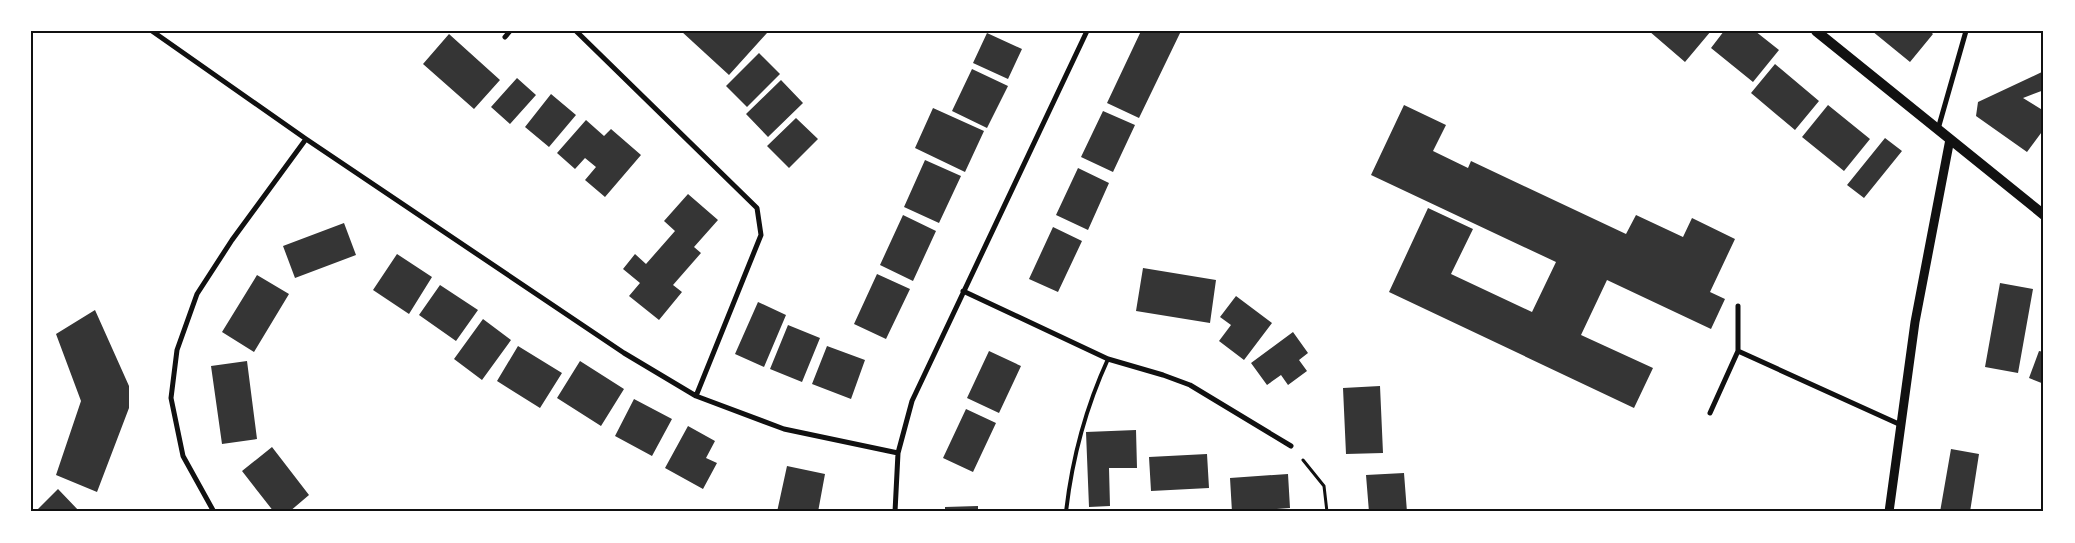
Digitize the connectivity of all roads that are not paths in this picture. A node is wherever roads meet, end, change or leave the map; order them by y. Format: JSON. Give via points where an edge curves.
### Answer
{"nodes":[{"id":1,"x":152,"y":31,"type":"edge"},
{"id":2,"x":510,"y":31,"type":"edge"},
{"id":3,"x":576,"y":31,"type":"edge"},
{"id":4,"x":1087,"y":31,"type":"edge"},
{"id":5,"x":1816,"y":31,"type":"edge"},
{"id":6,"x":1966,"y":31,"type":"edge"},
{"id":7,"x":505,"y":37,"type":"dead end"},
{"id":8,"x":1937,"y":130,"type":"junction"},
{"id":9,"x":306,"y":139,"type":"junction"},
{"id":10,"x":1950,"y":139,"type":"junction"},
{"id":11,"x":2044,"y":215,"type":"edge"},
{"id":12,"x":963,"y":291,"type":"junction"},
{"id":13,"x":1738,"y":306,"type":"dead end"},
{"id":14,"x":1738,"y":351,"type":"junction"},
{"id":15,"x":1108,"y":359,"type":"junction"},
{"id":16,"x":696,"y":396,"type":"junction"},
{"id":17,"x":1710,"y":413,"type":"dead end"},
{"id":18,"x":1901,"y":425,"type":"junction"},
{"id":19,"x":1291,"y":446,"type":"road end"},
{"id":20,"x":898,"y":453,"type":"junction"},
{"id":21,"x":214,"y":512,"type":"edge"},
{"id":22,"x":895,"y":512,"type":"edge"},
{"id":23,"x":1066,"y":512,"type":"edge"},
{"id":24,"x":1889,"y":512,"type":"edge"}],
"edges":[{"from":1,"to":9,"type":"street"},
{"from":2,"to":7,"type":"street"},
{"from":3,"to":16,"type":"street","via":[[757,208],[762,235]]},
{"from":4,"to":12,"type":"street"},
{"from":5,"to":8,"type":"main road"},
{"from":6,"to":8,"type":"street"},
{"from":8,"to":10,"type":"main road"},
{"from":9,"to":16,"type":"street","via":[[624,353]]},
{"from":9,"to":21,"type":"street","via":[[197,294],[177,350],[172,398],[183,456]]},
{"from":10,"to":11,"type":"main road"},
{"from":10,"to":18,"type":"street","via":[[1915,322]]},
{"from":12,"to":15,"type":"street"},
{"from":12,"to":20,"type":"street","via":[[912,401]]},
{"from":13,"to":14,"type":"street"},
{"from":14,"to":17,"type":"street"},
{"from":14,"to":18,"type":"street"},
{"from":15,"to":19,"type":"street","via":[[1190,385]]},
{"from":15,"to":23,"type":"lane","via":[[1085,420]]},
{"from":16,"to":20,"type":"street","via":[[784,429]]},
{"from":18,"to":24,"type":"street"},
{"from":20,"to":22,"type":"street"}]}
